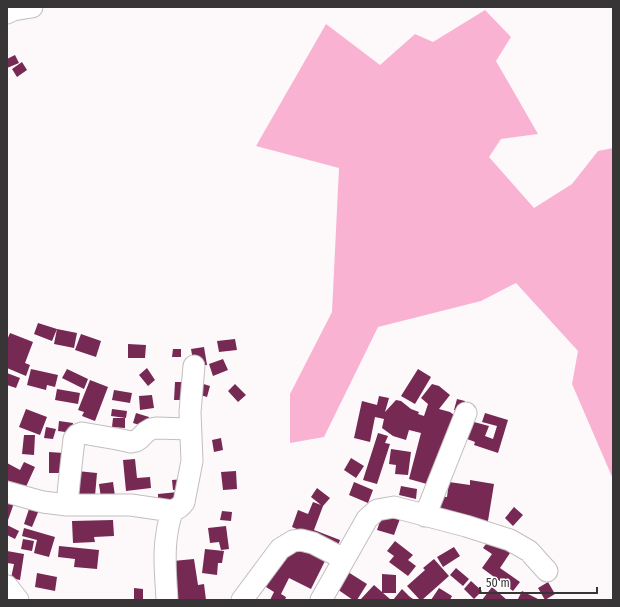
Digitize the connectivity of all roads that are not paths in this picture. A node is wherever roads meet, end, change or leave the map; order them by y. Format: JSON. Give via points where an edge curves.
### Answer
{"nodes":[{"id":1,"x":32,"y":7,"type":"edge"},
{"id":2,"x":7,"y":13,"type":"edge"},
{"id":3,"x":194,"y":366,"type":"dead end"},
{"id":4,"x":466,"y":413,"type":"dead end"},
{"id":5,"x":190,"y":429,"type":"junction"},
{"id":6,"x":7,"y":492,"type":"edge"},
{"id":7,"x":67,"y":505,"type":"junction"},
{"id":8,"x":172,"y":511,"type":"junction"},
{"id":9,"x":425,"y":516,"type":"junction"},
{"id":10,"x":344,"y":559,"type":"junction"},
{"id":11,"x":547,"y":571,"type":"dead end"},
{"id":12,"x":7,"y":586,"type":"edge"},
{"id":13,"x":18,"y":600,"type":"edge"},
{"id":14,"x":167,"y":600,"type":"edge"},
{"id":15,"x":242,"y":600,"type":"edge"},
{"id":16,"x":322,"y":600,"type":"edge"}],
"edges":[{"from":1,"to":2,"type":"street"},
{"from":3,"to":5,"type":"street"},
{"from":4,"to":9,"type":"street"},
{"from":5,"to":7,"type":"street","via":[[151,429],[140,439],[131,442],[85,433],[77,435],[74,439]]},
{"from":5,"to":8,"type":"street","via":[[192,461],[184,502],[177,510]]},
{"from":6,"to":7,"type":"street","via":[[43,502]]},
{"from":7,"to":8,"type":"street","via":[[132,505]]},
{"from":8,"to":14,"type":"street","via":[[165,549]]},
{"from":9,"to":10,"type":"street","via":[[394,507],[377,510],[368,519]]},
{"from":9,"to":11,"type":"street","via":[[510,540],[529,550]]},
{"from":10,"to":15,"type":"street","via":[[313,542],[293,541],[280,549]]},
{"from":10,"to":16,"type":"street"},
{"from":12,"to":13,"type":"street"}]}
